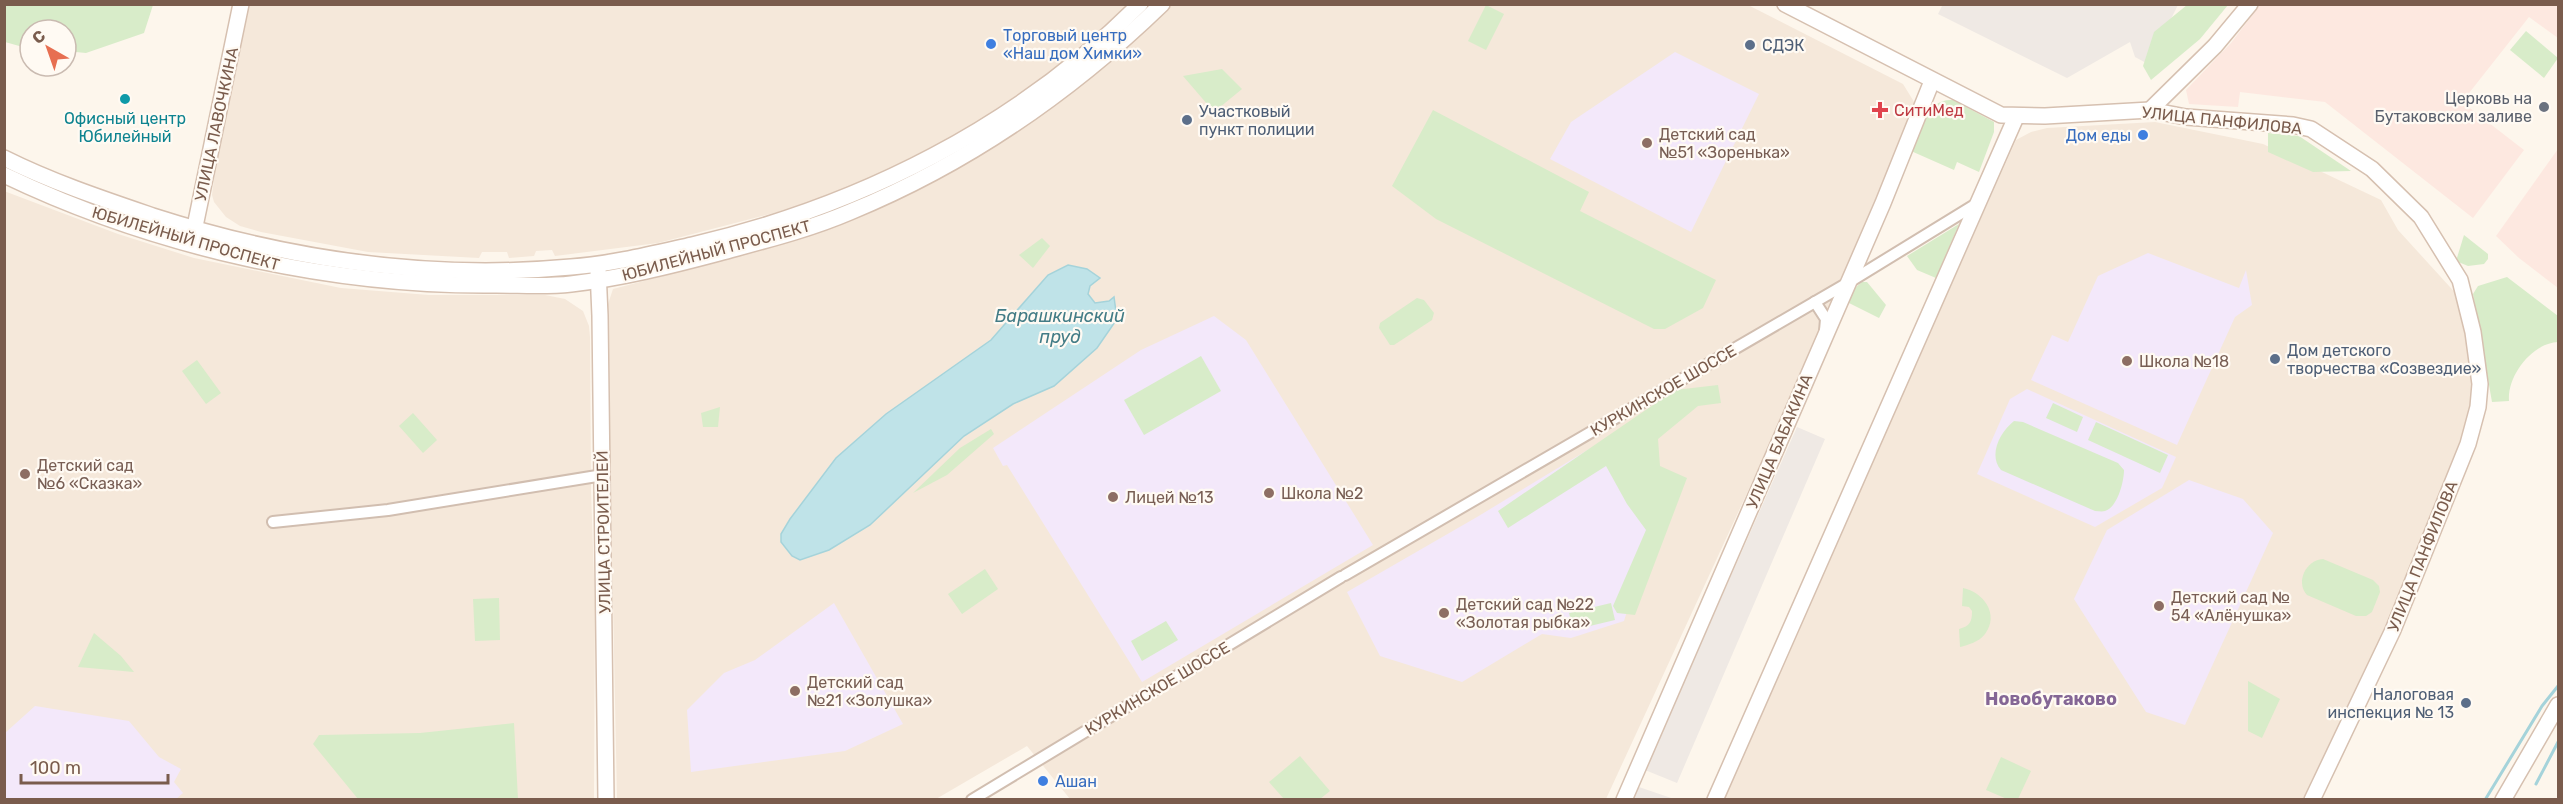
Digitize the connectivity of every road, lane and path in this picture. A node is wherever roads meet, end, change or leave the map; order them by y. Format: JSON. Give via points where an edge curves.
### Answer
{"nodes":[{"id":1,"x":241,"y":4,"type":"edge"},
{"id":2,"x":1140,"y":4,"type":"edge"},
{"id":3,"x":1161,"y":4,"type":"edge"},
{"id":4,"x":1785,"y":4,"type":"edge"},
{"id":5,"x":2250,"y":4,"type":"edge"},
{"id":6,"x":1932,"y":81,"type":"junction"},
{"id":7,"x":2150,"y":110,"type":"junction"},
{"id":8,"x":2016,"y":117,"type":"junction"},
{"id":9,"x":4,"y":158,"type":"edge"},
{"id":10,"x":4,"y":175,"type":"edge"},
{"id":11,"x":1978,"y":203,"type":"junction"},
{"id":12,"x":193,"y":236,"type":"junction"},
{"id":13,"x":598,"y":272,"type":"junction"},
{"id":14,"x":1846,"y":284,"type":"junction"},
{"id":15,"x":1815,"y":302,"type":"junction"},
{"id":16,"x":1826,"y":332,"type":"junction"},
{"id":17,"x":603,"y":474,"type":"junction"},
{"id":18,"x":273,"y":522,"type":"dead end"},
{"id":19,"x":2559,"y":705,"type":"edge"},
{"id":20,"x":2559,"y":721,"type":"edge"},
{"id":21,"x":606,"y":800,"type":"edge"},
{"id":22,"x":972,"y":800,"type":"edge"},
{"id":23,"x":1624,"y":800,"type":"edge"},
{"id":24,"x":1715,"y":800,"type":"edge"},
{"id":25,"x":2312,"y":800,"type":"edge"},
{"id":26,"x":2503,"y":800,"type":"edge"},
{"id":27,"x":2511,"y":800,"type":"edge"}],
"edges":[{"from":1,"to":12,"type":"street","name":"УЛИЦА ЛАВОЧКИНА"},
{"from":2,"to":13,"type":"street","name":"ЮБИЛЕЙНЫЙ ПРОСПЕКТ","via":[[1070,67],[1009,112],[879,184],[804,214]]},
{"from":3,"to":13,"type":"street","name":"ЮБИЛЕЙНЫЙ ПРОСПЕКТ","via":[[1108,54],[1033,112],[915,183],[848,213],[788,233],[660,268]]},
{"from":4,"to":6,"type":"street","name":"УЛИЦА ПАНФИЛОВА"},
{"from":5,"to":7,"type":"street","via":[[2216,46]]},
{"from":6,"to":8,"type":"street","name":"УЛИЦА ПАНФИЛОВА","via":[[2001,115]]},
{"from":6,"to":14,"type":"street","name":"УЛИЦА БАБАКИНА"},
{"from":7,"to":8,"type":"street","name":"УЛИЦА ПАНФИЛОВА"},
{"from":7,"to":25,"type":"street","name":"УЛИЦА ПАНФИЛОВА","via":[[2186,117],[2293,124],[2311,129],[2372,169],[2421,217],[2460,280],[2473,332],[2480,384],[2475,422],[2416,575]]},
{"from":8,"to":11,"type":"street"},
{"from":9,"to":12,"type":"street","name":"ЮБИЛЕЙНЫЙ ПРОСПЕКТ"},
{"from":10,"to":12,"type":"street","name":"ЮБИЛЕЙНЫЙ ПРОСПЕКТ","via":[[118,221]]},
{"from":11,"to":14,"type":"street","name":"КУРКИНСКОЕ ШОССЕ"},
{"from":11,"to":24,"type":"street"},
{"from":12,"to":13,"type":"street","name":"ЮБИЛЕЙНЫЙ ПРОСПЕКТ","via":[[282,266],[380,281],[465,286],[570,284]]},
{"from":13,"to":17,"type":"street","name":"УЛИЦА СТРОИТЕЛЕЙ"},
{"from":14,"to":15,"type":"street","name":"КУРКИНСКОЕ ШОССЕ"},
{"from":14,"to":16,"type":"street","name":"УЛИЦА БАБАКИНА"},
{"from":15,"to":16,"type":"street","via":[[1826,318]]},
{"from":15,"to":22,"type":"street","name":"КУРКИНСКОЕ ШОССЕ","via":[[1343,576]]},
{"from":16,"to":23,"type":"street","name":"УЛИЦА БАБАКИНА"},
{"from":17,"to":18,"type":"street","via":[[388,510]]},
{"from":17,"to":21,"type":"street","name":"УЛИЦА СТРОИТЕЛЕЙ"},
{"from":19,"to":26,"type":"street"},
{"from":20,"to":27,"type":"street"}]}
